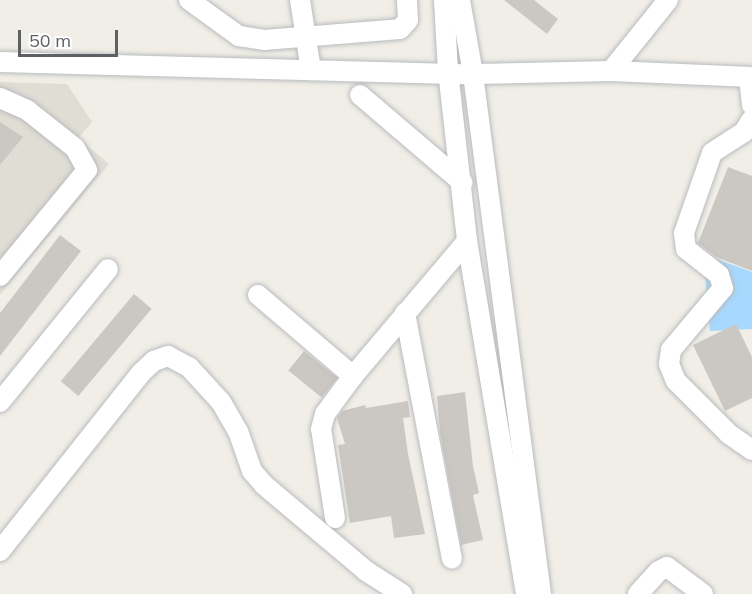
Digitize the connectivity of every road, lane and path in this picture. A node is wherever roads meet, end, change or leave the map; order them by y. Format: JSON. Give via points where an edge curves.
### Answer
{"nodes":[{"id":1,"x":189,"y":0,"type":"edge"},
{"id":2,"x":300,"y":0,"type":"edge"},
{"id":3,"x":407,"y":0,"type":"edge"},
{"id":4,"x":444,"y":0,"type":"edge"},
{"id":5,"x":460,"y":0,"type":"edge"},
{"id":6,"x":668,"y":0,"type":"edge"},
{"id":7,"x":306,"y":40,"type":"junction"},
{"id":8,"x":0,"y":62,"type":"edge"},
{"id":9,"x":311,"y":70,"type":"junction"},
{"id":10,"x":448,"y":71,"type":"junction"},
{"id":11,"x":610,"y":71,"type":"junction"},
{"id":12,"x":473,"y":74,"type":"junction"},
{"id":13,"x":751,"y":77,"type":"edge"},
{"id":14,"x":360,"y":94,"type":"dead end"},
{"id":15,"x":0,"y":98,"type":"edge"},
{"id":16,"x":752,"y":105,"type":"edge"},
{"id":17,"x":752,"y":119,"type":"edge"},
{"id":18,"x":463,"y":183,"type":"junction"},
{"id":19,"x":467,"y":241,"type":"junction"},
{"id":20,"x":108,"y":269,"type":"dead end"},
{"id":21,"x":0,"y":276,"type":"edge"},
{"id":22,"x":258,"y":295,"type":"dead end"},
{"id":23,"x":405,"y":313,"type":"junction"},
{"id":24,"x":353,"y":376,"type":"junction"},
{"id":25,"x":0,"y":402,"type":"edge"},
{"id":26,"x":752,"y":450,"type":"edge"},
{"id":27,"x":335,"y":518,"type":"dead end"},
{"id":28,"x":0,"y":551,"type":"edge"},
{"id":29,"x":452,"y":559,"type":"dead end"},
{"id":30,"x":402,"y":594,"type":"edge"},
{"id":31,"x":526,"y":594,"type":"edge"},
{"id":32,"x":541,"y":594,"type":"edge"},
{"id":33,"x":638,"y":594,"type":"edge"},
{"id":34,"x":703,"y":594,"type":"edge"}],
"edges":[{"from":1,"to":7,"type":"street","via":[[239,36]]},
{"from":2,"to":7,"type":"street"},
{"from":3,"to":7,"type":"street","via":[[408,20],[400,29]]},
{"from":4,"to":10,"type":"street"},
{"from":5,"to":12,"type":"street"},
{"from":6,"to":11,"type":"street"},
{"from":7,"to":9,"type":"street"},
{"from":8,"to":9,"type":"street"},
{"from":9,"to":10,"type":"street"},
{"from":10,"to":12,"type":"street"},
{"from":10,"to":18,"type":"street"},
{"from":11,"to":12,"type":"street"},
{"from":11,"to":13,"type":"street"},
{"from":12,"to":32,"type":"street"},
{"from":13,"to":16,"type":"street"},
{"from":14,"to":18,"type":"street"},
{"from":15,"to":21,"type":"street","via":[[27,110],[75,148],[87,170]]},
{"from":17,"to":26,"type":"street","via":[[744,132],[712,153],[684,233],[686,249],[719,275],[723,288],[671,350],[669,364],[676,381],[729,434]]},
{"from":18,"to":19,"type":"street"},
{"from":19,"to":23,"type":"street"},
{"from":19,"to":31,"type":"street"},
{"from":20,"to":25,"type":"street"},
{"from":22,"to":24,"type":"street"},
{"from":23,"to":24,"type":"street"},
{"from":23,"to":29,"type":"street"},
{"from":24,"to":27,"type":"street","via":[[325,414],[321,429]]},
{"from":28,"to":30,"type":"street","via":[[142,372],[154,361],[168,356],[189,367],[221,402],[238,431],[252,471],[264,485],[366,571]]},
{"from":33,"to":34,"type":"street","via":[[658,571],[667,567]]}]}
